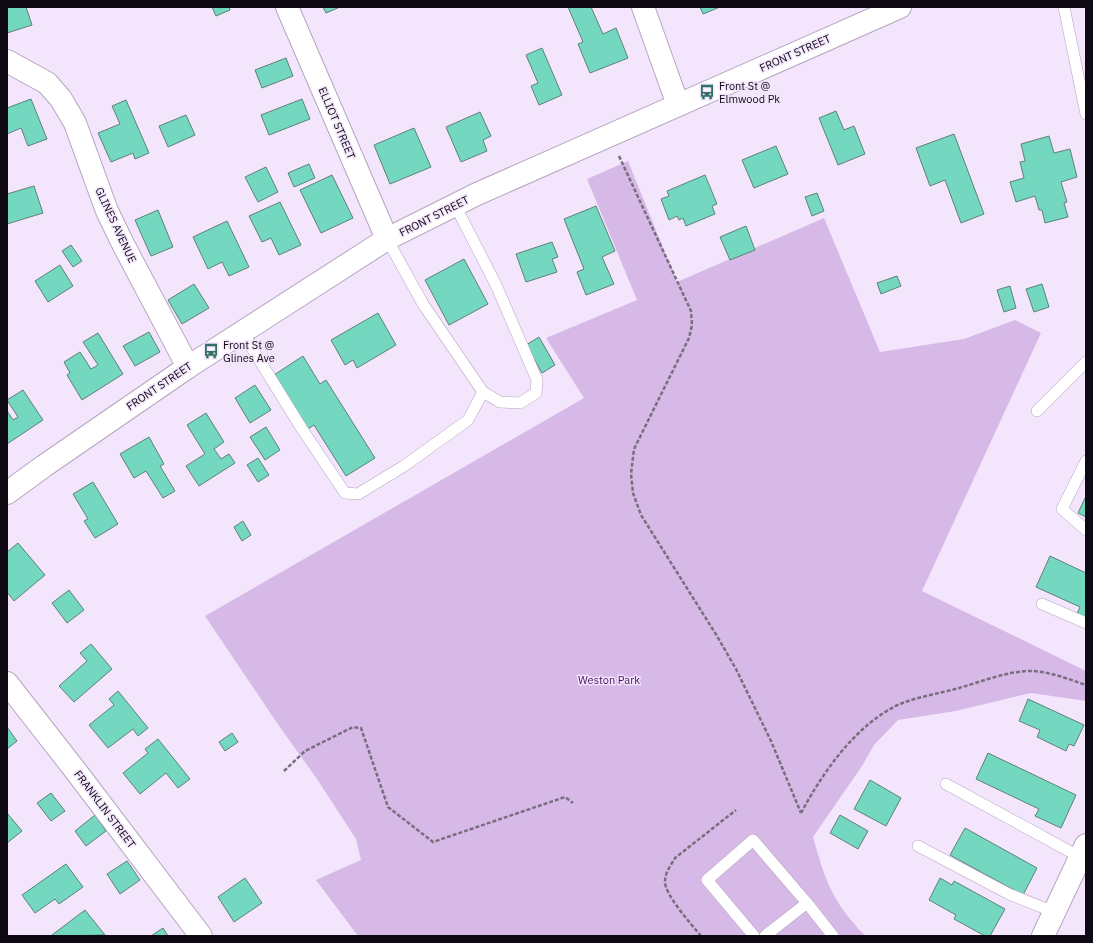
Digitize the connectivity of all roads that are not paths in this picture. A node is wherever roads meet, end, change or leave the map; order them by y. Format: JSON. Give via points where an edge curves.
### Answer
{"nodes":[{"id":1,"x":287,"y":7,"type":"edge"},
{"id":2,"x":643,"y":7,"type":"edge"},
{"id":3,"x":900,"y":7,"type":"edge"},
{"id":4,"x":1064,"y":7,"type":"edge"},
{"id":5,"x":7,"y":61,"type":"edge"},
{"id":6,"x":678,"y":106,"type":"junction"},
{"id":7,"x":1086,"y":114,"type":"edge"},
{"id":8,"x":456,"y":205,"type":"junction"},
{"id":9,"x":387,"y":239,"type":"junction"},
{"id":10,"x":242,"y":332,"type":"junction"},
{"id":11,"x":1086,"y":362,"type":"edge"},
{"id":12,"x":188,"y":367,"type":"junction"},
{"id":13,"x":483,"y":392,"type":"junction"},
{"id":14,"x":1037,"y":411,"type":"dead end"},
{"id":15,"x":1086,"y":461,"type":"edge"},
{"id":16,"x":7,"y":493,"type":"edge"},
{"id":17,"x":1086,"y":530,"type":"edge"},
{"id":18,"x":1042,"y":604,"type":"dead end"},
{"id":19,"x":1086,"y":623,"type":"edge"},
{"id":20,"x":7,"y":683,"type":"edge"},
{"id":21,"x":946,"y":784,"type":"dead end"},
{"id":22,"x":918,"y":846,"type":"dead end"},
{"id":23,"x":1083,"y":851,"type":"edge"},
{"id":24,"x":807,"y":903,"type":"junction"},
{"id":25,"x":1054,"y":912,"type":"junction"},
{"id":26,"x":201,"y":936,"type":"edge"},
{"id":27,"x":754,"y":936,"type":"edge"},
{"id":28,"x":765,"y":936,"type":"edge"},
{"id":29,"x":832,"y":936,"type":"edge"},
{"id":30,"x":1043,"y":936,"type":"edge"}],
"edges":[{"from":1,"to":9,"type":"street","name":"ELLIOT STREET"},
{"from":2,"to":6,"type":"street"},
{"from":3,"to":6,"type":"street","name":"FRONT STREET"},
{"from":4,"to":7,"type":"lane"},
{"from":5,"to":12,"type":"street","name":"GLINES AVENUE","via":[[47,83],[61,99],[75,123],[107,211]]},
{"from":6,"to":8,"type":"street","name":"FRONT STREET"},
{"from":8,"to":9,"type":"street","name":"FRONT STREET"},
{"from":8,"to":13,"type":"lane","via":[[496,285],[537,380],[536,394],[520,403],[500,402]]},
{"from":9,"to":10,"type":"street","name":"FRONT STREET"},
{"from":9,"to":13,"type":"lane","via":[[423,304]]},
{"from":10,"to":12,"type":"street","name":"FRONT STREET"},
{"from":10,"to":13,"type":"lane","via":[[345,493],[358,494],[404,466],[468,420]]},
{"from":11,"to":14,"type":"lane"},
{"from":12,"to":16,"type":"street","name":"FRONT STREET"},
{"from":15,"to":17,"type":"lane","via":[[1062,510]]},
{"from":18,"to":19,"type":"lane"},
{"from":20,"to":26,"type":"street","name":"FRANKLIN STREET","via":[[71,763]]},
{"from":21,"to":23,"type":"lane"},
{"from":22,"to":25,"type":"lane","via":[[1008,894]]},
{"from":23,"to":25,"type":"street"},
{"from":24,"to":27,"type":"lane","via":[[752,840],[707,880]]},
{"from":24,"to":28,"type":"lane"},
{"from":24,"to":29,"type":"lane"},
{"from":25,"to":30,"type":"street"}]}
